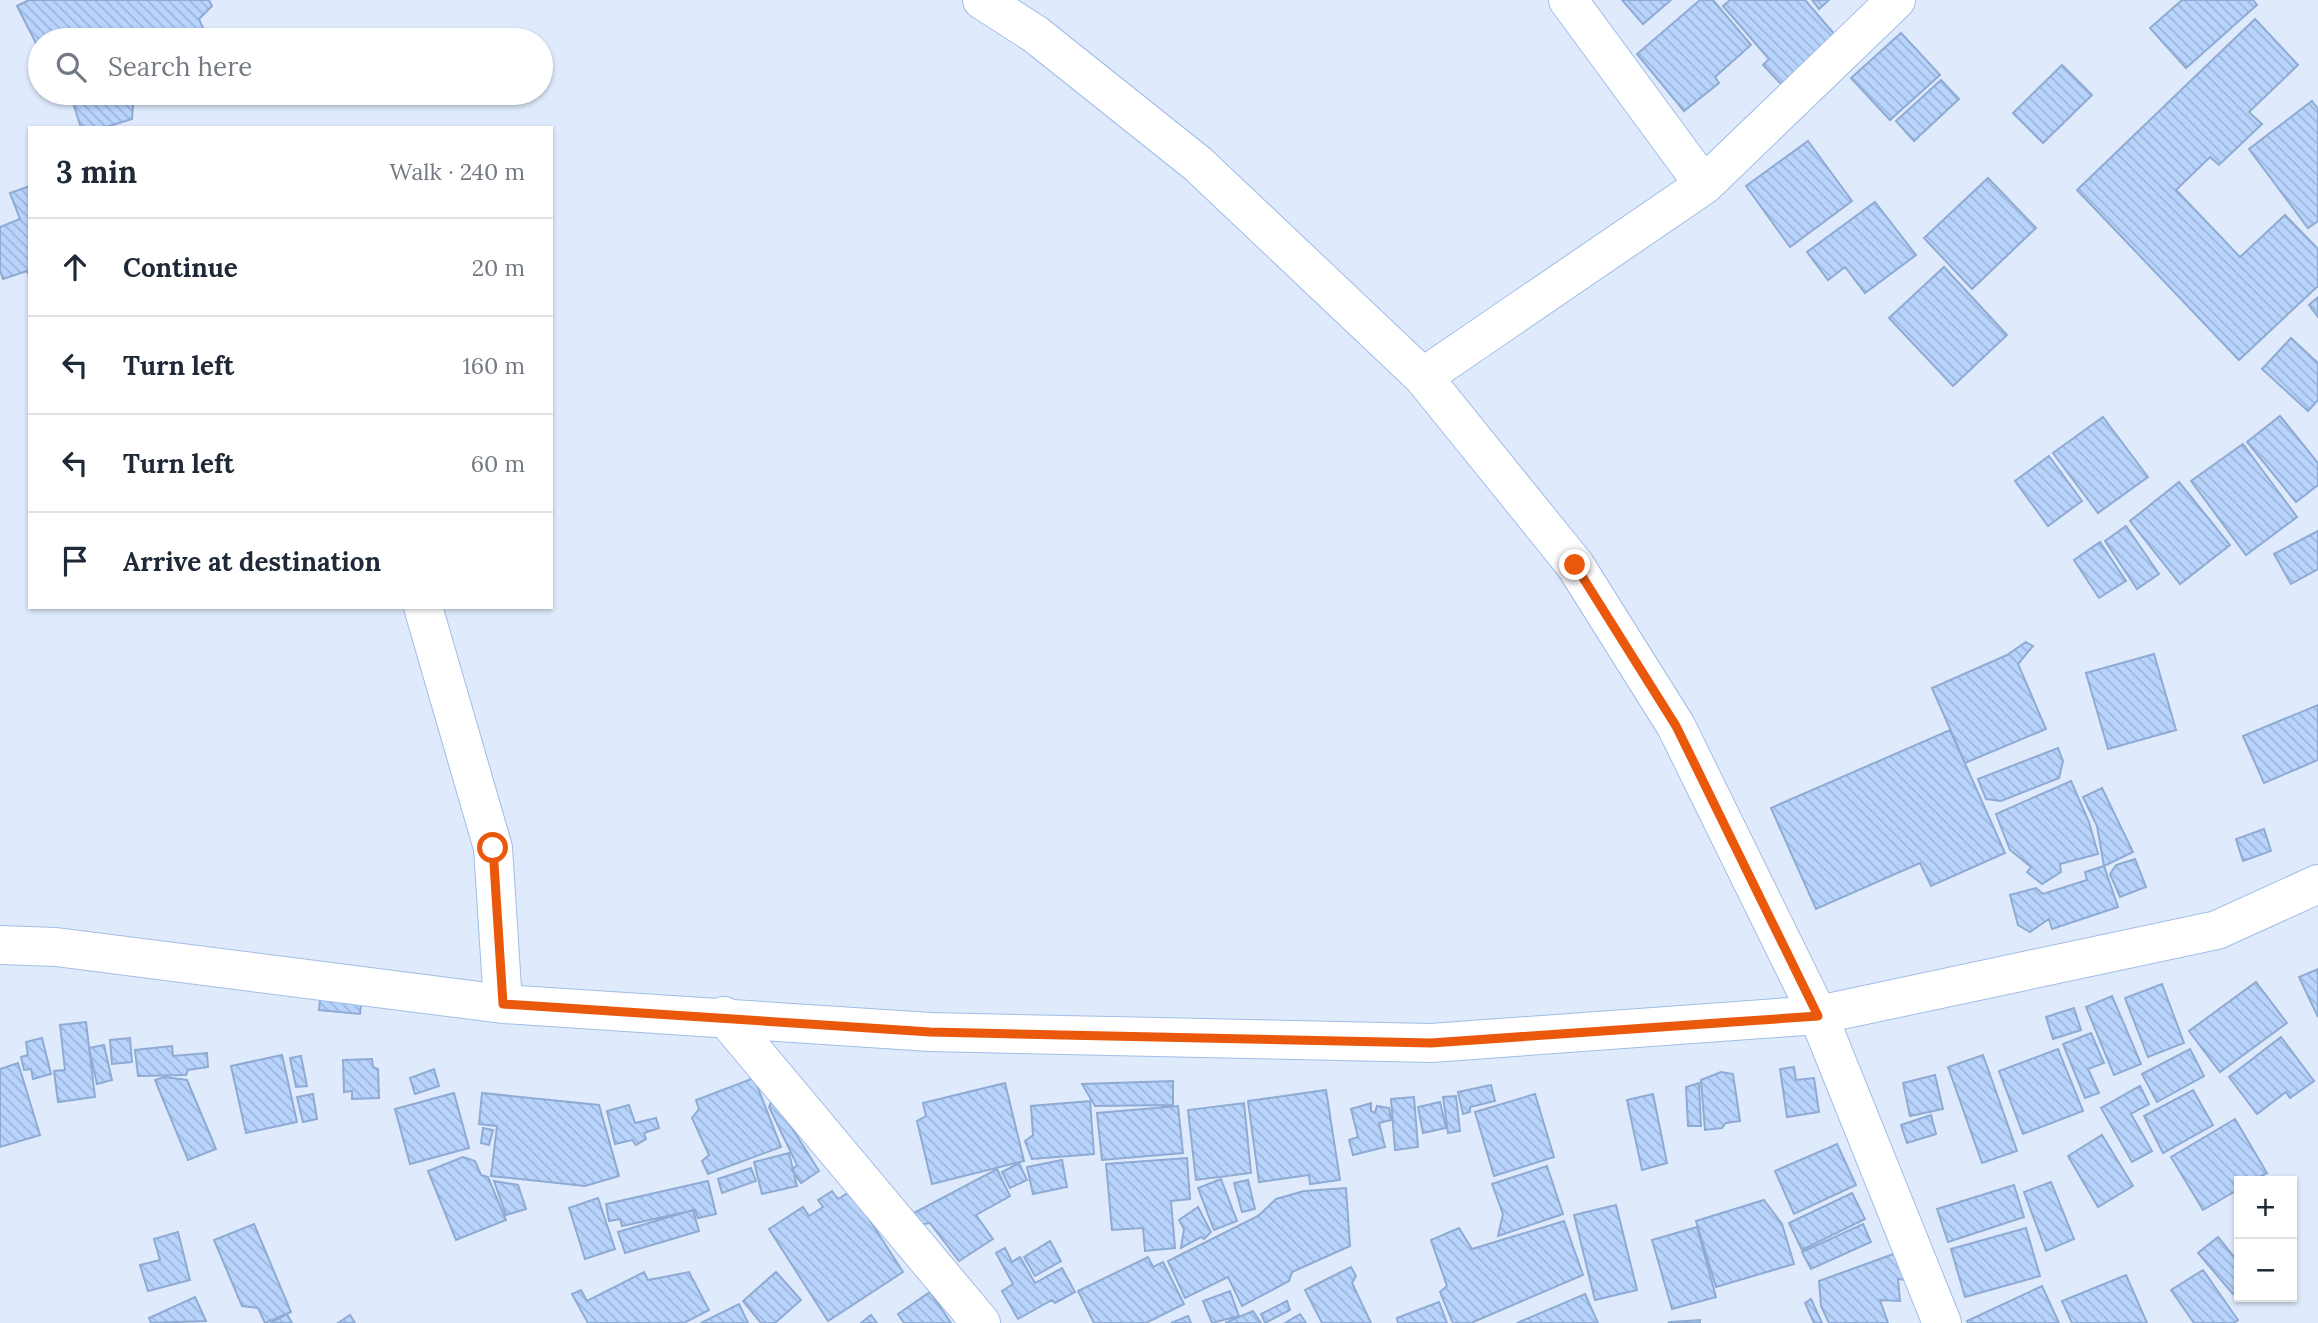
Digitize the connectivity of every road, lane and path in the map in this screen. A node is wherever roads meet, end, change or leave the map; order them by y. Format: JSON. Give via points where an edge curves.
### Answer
{"nodes":[{"id":1,"x":982,"y":0,"type":"edge"},
{"id":2,"x":1568,"y":0,"type":"edge"},
{"id":3,"x":1896,"y":0,"type":"edge"},
{"id":4,"x":1704,"y":185,"type":"junction"},
{"id":5,"x":1423,"y":377,"type":"junction"},
{"id":6,"x":424,"y":609,"type":"edge"},
{"id":7,"x":2318,"y":884,"type":"edge"},
{"id":8,"x":0,"y":945,"type":"edge"},
{"id":9,"x":503,"y":1004,"type":"junction"},
{"id":10,"x":724,"y":1016,"type":"junction"},
{"id":11,"x":1818,"y":1016,"type":"junction"},
{"id":12,"x":981,"y":1323,"type":"edge"},
{"id":13,"x":1942,"y":1323,"type":"edge"}],
"edges":[{"from":1,"to":5,"type":"street","via":[[1035,34],[1198,164]]},
{"from":2,"to":4,"type":"street"},
{"from":3,"to":4,"type":"street"},
{"from":4,"to":5,"type":"street"},
{"from":5,"to":11,"type":"street","via":[[1575,565],[1676,726]]},
{"from":6,"to":9,"type":"street","via":[[493,848]]},
{"from":7,"to":11,"type":"street","via":[[2217,930]]},
{"from":8,"to":9,"type":"street","via":[[56,947]]},
{"from":9,"to":10,"type":"street"},
{"from":10,"to":11,"type":"street","via":[[930,1032],[1431,1043]]},
{"from":10,"to":12,"type":"street"},
{"from":11,"to":13,"type":"street"}]}
